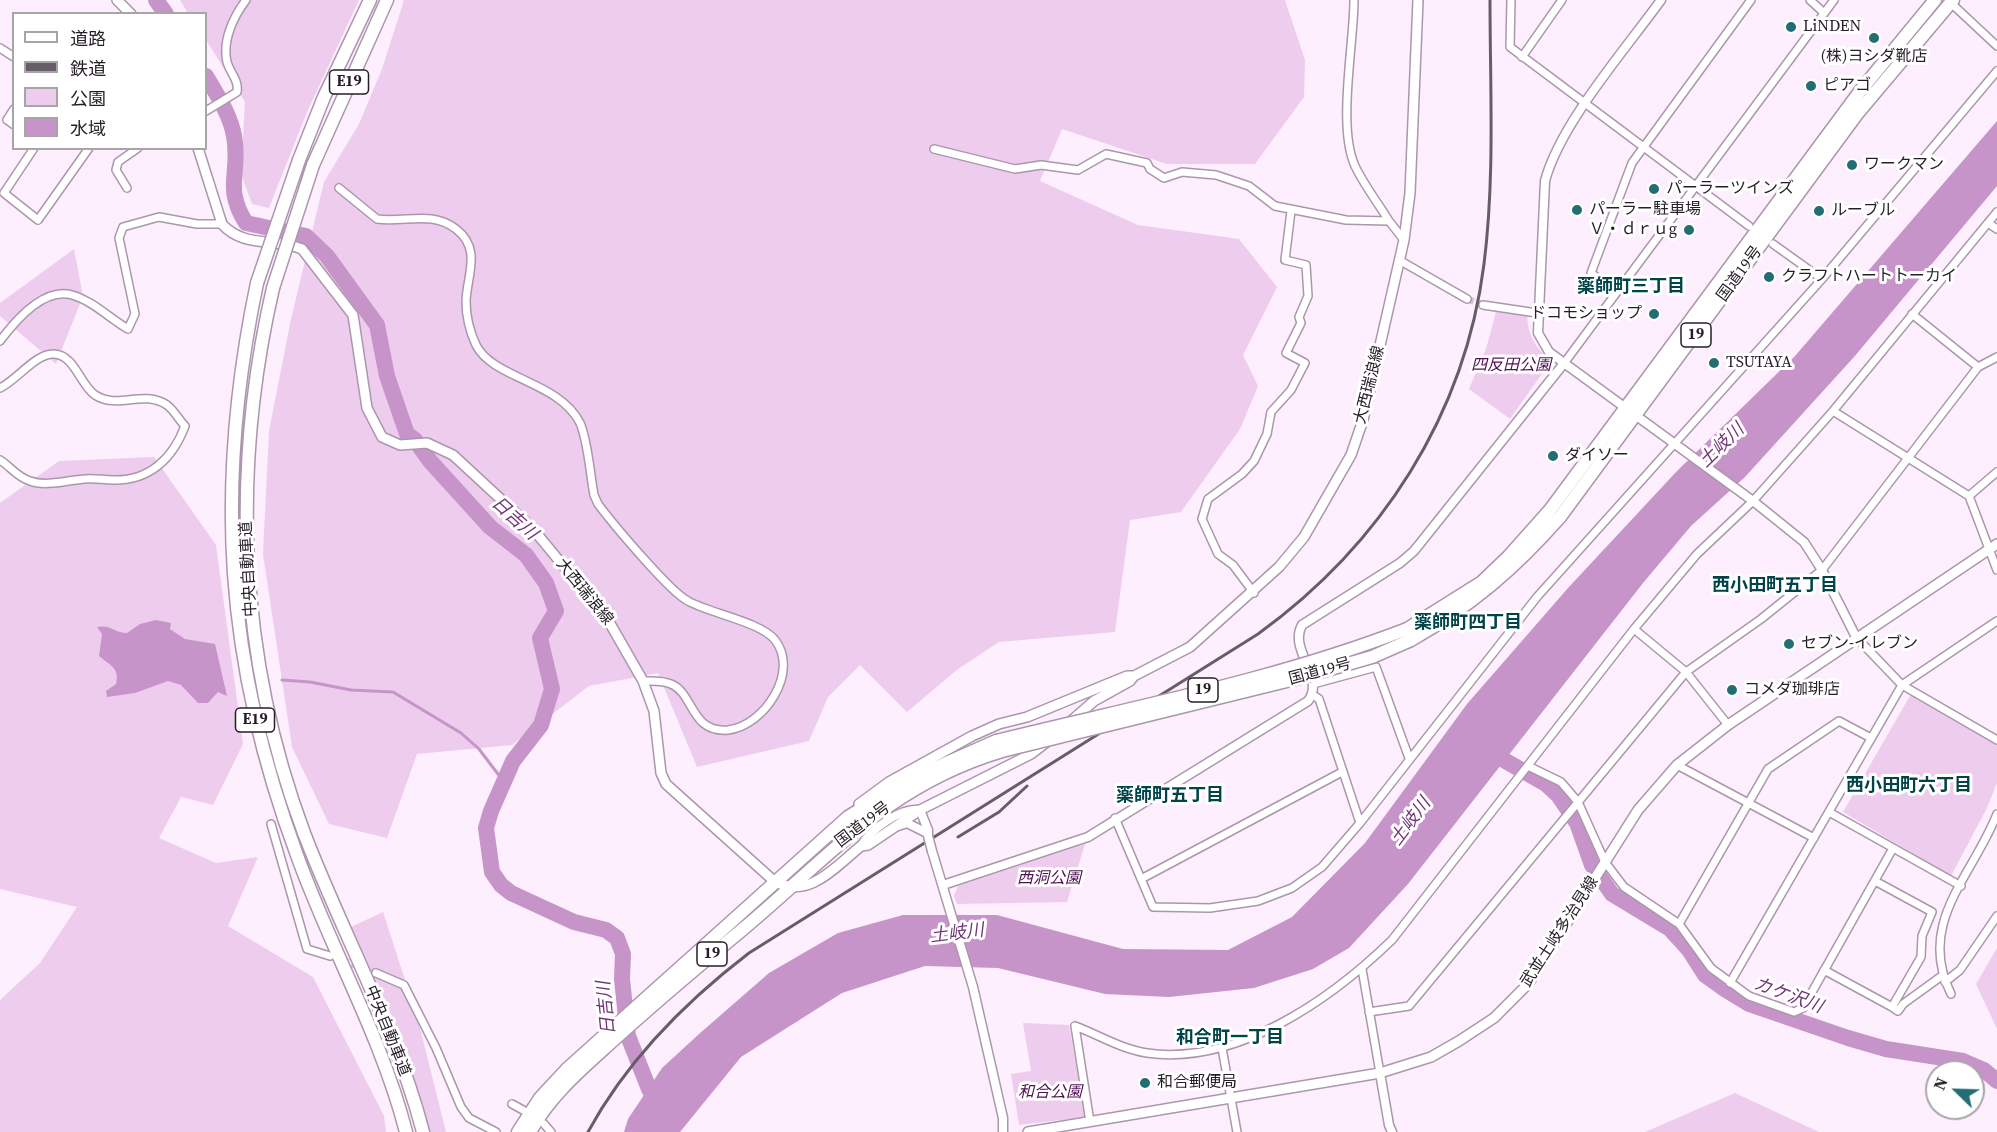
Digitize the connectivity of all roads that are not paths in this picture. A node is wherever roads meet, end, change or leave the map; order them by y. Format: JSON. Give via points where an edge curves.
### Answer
{"nodes":[{"id":1,"x":117,"y":0,"type":"edge"},
{"id":2,"x":246,"y":0,"type":"edge"},
{"id":3,"x":370,"y":0,"type":"edge"},
{"id":4,"x":387,"y":0,"type":"edge"},
{"id":5,"x":1354,"y":0,"type":"edge"},
{"id":6,"x":1418,"y":0,"type":"edge"},
{"id":7,"x":1511,"y":0,"type":"edge"},
{"id":8,"x":1562,"y":0,"type":"edge"},
{"id":9,"x":1661,"y":0,"type":"edge"},
{"id":10,"x":1751,"y":0,"type":"edge"},
{"id":11,"x":1810,"y":0,"type":"edge"},
{"id":12,"x":1834,"y":0,"type":"edge"},
{"id":13,"x":1935,"y":0,"type":"edge"},
{"id":14,"x":1952,"y":1,"type":"edge"},
{"id":15,"x":129,"y":12,"type":"edge"},
{"id":16,"x":1823,"y":12,"type":"junction"},
{"id":17,"x":1997,"y":46,"type":"edge"},
{"id":18,"x":1522,"y":57,"type":"junction"},
{"id":19,"x":1997,"y":71,"type":"edge"},
{"id":20,"x":1585,"y":104,"type":"junction"},
{"id":21,"x":208,"y":109,"type":"edge"},
{"id":22,"x":12,"y":111,"type":"edge"},
{"id":23,"x":12,"y":124,"type":"edge"},
{"id":24,"x":1643,"y":146,"type":"junction"},
{"id":25,"x":934,"y":149,"type":"dead end"},
{"id":26,"x":33,"y":150,"type":"edge"},
{"id":27,"x":88,"y":150,"type":"edge"},
{"id":28,"x":135,"y":150,"type":"edge"},
{"id":29,"x":199,"y":150,"type":"edge"},
{"id":30,"x":1695,"y":186,"type":"junction"},
{"id":31,"x":126,"y":188,"type":"dead end"},
{"id":32,"x":339,"y":188,"type":"dead end"},
{"id":33,"x":1291,"y":211,"type":"junction"},
{"id":34,"x":1997,"y":212,"type":"edge"},
{"id":35,"x":1389,"y":221,"type":"junction"},
{"id":36,"x":1988,"y":223,"type":"junction"},
{"id":37,"x":222,"y":224,"type":"junction"},
{"id":38,"x":1749,"y":226,"type":"dead end"},
{"id":39,"x":1997,"y":229,"type":"edge"},
{"id":40,"x":1404,"y":240,"type":"junction"},
{"id":41,"x":1773,"y":244,"type":"dead end"},
{"id":42,"x":1399,"y":260,"type":"junction"},
{"id":43,"x":1822,"y":279,"type":"junction"},
{"id":44,"x":1616,"y":292,"type":"junction"},
{"id":45,"x":1467,"y":299,"type":"tunnel mouth"},
{"id":46,"x":1483,"y":305,"type":"tunnel mouth"},
{"id":47,"x":1537,"y":313,"type":"junction"},
{"id":48,"x":1912,"y":314,"type":"junction"},
{"id":49,"x":0,"y":341,"type":"edge"},
{"id":50,"x":1997,"y":357,"type":"edge"},
{"id":51,"x":1565,"y":362,"type":"junction"},
{"id":52,"x":1978,"y":367,"type":"junction"},
{"id":53,"x":0,"y":388,"type":"edge"},
{"id":54,"x":1626,"y":407,"type":"junction"},
{"id":55,"x":1833,"y":411,"type":"junction"},
{"id":56,"x":1637,"y":415,"type":"junction"},
{"id":57,"x":1675,"y":443,"type":"junction"},
{"id":58,"x":1908,"y":458,"type":"junction"},
{"id":59,"x":0,"y":460,"type":"edge"},
{"id":60,"x":1997,"y":472,"type":"edge"},
{"id":61,"x":1969,"y":496,"type":"junction"},
{"id":62,"x":1750,"y":499,"type":"junction"},
{"id":63,"x":1993,"y":547,"type":"edge"},
{"id":64,"x":1822,"y":570,"type":"junction"},
{"id":65,"x":1997,"y":570,"type":"edge"},
{"id":66,"x":1254,"y":593,"type":"junction"},
{"id":67,"x":1997,"y":621,"type":"edge"},
{"id":68,"x":1634,"y":629,"type":"junction"},
{"id":69,"x":1409,"y":634,"type":"junction"},
{"id":70,"x":1856,"y":637,"type":"junction"},
{"id":71,"x":1686,"y":672,"type":"junction"},
{"id":72,"x":1134,"y":675,"type":"junction"},
{"id":73,"x":643,"y":681,"type":"junction"},
{"id":74,"x":1313,"y":684,"type":"junction"},
{"id":75,"x":1902,"y":685,"type":"junction"},
{"id":76,"x":1313,"y":695,"type":"junction"},
{"id":77,"x":1027,"y":717,"type":"junction"},
{"id":78,"x":1728,"y":725,"type":"junction"},
{"id":79,"x":1871,"y":738,"type":"junction"},
{"id":80,"x":1997,"y":740,"type":"edge"},
{"id":81,"x":1046,"y":744,"type":"junction"},
{"id":82,"x":999,"y":746,"type":"junction"},
{"id":83,"x":1409,"y":758,"type":"junction"},
{"id":84,"x":1677,"y":765,"type":"junction"},
{"id":85,"x":1528,"y":766,"type":"junction"},
{"id":86,"x":1342,"y":772,"type":"junction"},
{"id":87,"x":1749,"y":801,"type":"junction"},
{"id":88,"x":1578,"y":802,"type":"junction"},
{"id":89,"x":920,"y":810,"type":"junction"},
{"id":90,"x":1829,"y":812,"type":"junction"},
{"id":91,"x":1997,"y":814,"type":"edge"},
{"id":92,"x":848,"y":817,"type":"junction"},
{"id":93,"x":1116,"y":818,"type":"junction"},
{"id":94,"x":272,"y":824,"type":"dead end"},
{"id":95,"x":1360,"y":824,"type":"junction"},
{"id":96,"x":893,"y":828,"type":"junction"},
{"id":97,"x":927,"y":835,"type":"junction"},
{"id":98,"x":1814,"y":838,"type":"junction"},
{"id":99,"x":861,"y":846,"type":"junction"},
{"id":100,"x":1893,"y":850,"type":"junction"},
{"id":101,"x":1605,"y":862,"type":"junction"},
{"id":102,"x":1143,"y":878,"type":"junction"},
{"id":103,"x":774,"y":881,"type":"junction"},
{"id":104,"x":1875,"y":881,"type":"junction"},
{"id":105,"x":943,"y":885,"type":"junction"},
{"id":106,"x":1961,"y":886,"type":"junction"},
{"id":107,"x":787,"y":888,"type":"junction"},
{"id":108,"x":1997,"y":916,"type":"edge"},
{"id":109,"x":1679,"y":924,"type":"junction"},
{"id":110,"x":330,"y":956,"type":"dead end"},
{"id":111,"x":1362,"y":969,"type":"junction"},
{"id":112,"x":1824,"y":970,"type":"junction"},
{"id":113,"x":376,"y":973,"type":"tunnel mouth"},
{"id":114,"x":1944,"y":979,"type":"junction"},
{"id":115,"x":1730,"y":983,"type":"junction"},
{"id":116,"x":1951,"y":994,"type":"dead end"},
{"id":117,"x":1892,"y":1007,"type":"junction"},
{"id":118,"x":1369,"y":1012,"type":"junction"},
{"id":119,"x":635,"y":1013,"type":"junction"},
{"id":120,"x":615,"y":1032,"type":"junction"},
{"id":121,"x":1222,"y":1048,"type":"junction"},
{"id":122,"x":1380,"y":1073,"type":"junction"},
{"id":123,"x":1231,"y":1097,"type":"junction"},
{"id":124,"x":512,"y":1104,"type":"dead end"},
{"id":125,"x":523,"y":1110,"type":"dead end"},
{"id":126,"x":1090,"y":1122,"type":"junction"},
{"id":127,"x":544,"y":1124,"type":"dead end"},
{"id":128,"x":406,"y":1132,"type":"edge"},
{"id":129,"x":423,"y":1132,"type":"edge"},
{"id":130,"x":496,"y":1132,"type":"edge"},
{"id":131,"x":518,"y":1132,"type":"edge"},
{"id":132,"x":530,"y":1132,"type":"edge"},
{"id":133,"x":550,"y":1132,"type":"edge"},
{"id":134,"x":1003,"y":1132,"type":"edge"},
{"id":135,"x":1028,"y":1132,"type":"edge"},
{"id":136,"x":1236,"y":1132,"type":"edge"},
{"id":137,"x":1392,"y":1132,"type":"edge"}],
"edges":[{"from":1,"to":15,"type":"main road"},
{"from":2,"to":21,"type":"street","via":[[228,38],[227,63],[237,92]]},
{"from":3,"to":128,"type":"highway","name":"中央自動車道","number":"E19","bridge":true,"via":[[324,97],[257,284],[236,400],[231,541],[240,646],[276,796]]},
{"from":4,"to":129,"type":"highway","name":"中央自動車道","number":"E19","bridge":true,"via":[[313,165],[273,288],[261,339],[247,464],[249,605],[279,756],[304,831],[390,1038]]},
{"from":5,"to":35,"type":"street","via":[[1347,126],[1350,152],[1354,166]]},
{"from":6,"to":40,"type":"main road","name":"大西瑞浪線","via":[[1410,193]]},
{"from":7,"to":18,"type":"street","via":[[1510,47]]},
{"from":8,"to":18,"type":"street"},
{"from":9,"to":20,"type":"street"},
{"from":10,"to":24,"type":"street"},
{"from":11,"to":16,"type":"street"},
{"from":12,"to":16,"type":"street"},
{"from":13,"to":54,"type":"highway","name":"国道19号","number":"19","via":[[1861,90]]},
{"from":14,"to":17,"type":"street"},
{"from":14,"to":56,"type":"highway","name":"国道19号","number":"19","via":[[1857,114]]},
{"from":16,"to":30,"type":"street"},
{"from":18,"to":20,"type":"street"},
{"from":19,"to":43,"type":"street"},
{"from":20,"to":24,"type":"street"},
{"from":20,"to":47,"type":"street","via":[[1550,161],[1545,181]]},
{"from":22,"to":23,"type":"street","via":[[7,120]]},
{"from":24,"to":30,"type":"street"},
{"from":24,"to":44,"type":"street","via":[[1632,163],[1591,273]]},
{"from":25,"to":33,"type":"street","via":[[1020,169],[1041,165],[1078,170],[1099,156],[1116,155],[1147,163],[1164,178],[1182,172],[1240,181],[1275,207]]},
{"from":26,"to":27,"type":"street","via":[[4,193],[38,220]]},
{"from":28,"to":31,"type":"street","via":[[118,162],[116,170]]},
{"from":29,"to":37,"type":"main road"},
{"from":30,"to":38,"type":"street"},
{"from":30,"to":44,"type":"street"},
{"from":32,"to":73,"type":"street","via":[[377,219],[432,218],[458,230],[472,253],[466,302],[468,323],[478,348],[497,365],[538,385],[571,411],[582,430],[598,504],[680,596],[771,636],[784,662],[777,690],[763,710],[745,724],[725,730],[698,719],[676,687],[660,681]]},
{"from":33,"to":35,"type":"street","via":[[1361,222]]},
{"from":33,"to":66,"type":"street","via":[[1285,260],[1306,265],[1308,296],[1299,316],[1301,323],[1286,353],[1305,363],[1291,390],[1271,412],[1267,434],[1254,461],[1208,499],[1202,519],[1218,554],[1233,565]]},
{"from":34,"to":36,"type":"street"},
{"from":35,"to":40,"type":"street"},
{"from":36,"to":39,"type":"street"},
{"from":36,"to":48,"type":"street"},
{"from":37,"to":49,"type":"street","via":[[159,218],[123,227],[119,238],[135,314],[128,329],[94,306],[70,295],[57,294],[41,301],[11,326]]},
{"from":37,"to":73,"type":"main road","name":"大西瑞浪線","via":[[243,239],[294,246],[311,258],[353,315],[364,394],[371,419],[382,437],[400,445],[427,443],[453,455],[533,529],[609,620]]},
{"from":40,"to":42,"type":"main road","name":"大西瑞浪線"},
{"from":41,"to":43,"type":"street"},
{"from":42,"to":45,"type":"street"},
{"from":42,"to":66,"type":"main road","name":"大西瑞浪線","via":[[1363,420],[1350,455],[1304,537]]},
{"from":43,"to":57,"type":"street"},
{"from":44,"to":51,"type":"street"},
{"from":46,"to":47,"type":"street"},
{"from":47,"to":51,"type":"street","via":[[1541,341],[1549,352]]},
{"from":48,"to":52,"type":"street"},
{"from":48,"to":55,"type":"street"},
{"from":50,"to":52,"type":"street"},
{"from":51,"to":54,"type":"street"},
{"from":51,"to":74,"type":"street","via":[[1414,551],[1302,625],[1297,640]]},
{"from":52,"to":58,"type":"street"},
{"from":53,"to":59,"type":"street","via":[[44,356],[58,355],[69,361],[93,394],[112,402],[150,398],[168,405],[185,426],[178,445],[157,468],[124,478],[32,482],[16,475]]},
{"from":54,"to":56,"type":"street"},
{"from":54,"to":69,"type":"highway","name":"国道19号","number":"19","via":[[1550,510],[1509,556],[1482,582]]},
{"from":55,"to":58,"type":"street"},
{"from":55,"to":62,"type":"street"},
{"from":56,"to":57,"type":"street"},
{"from":56,"to":69,"type":"highway","name":"国道19号","number":"19","via":[[1525,557],[1483,595]]},
{"from":57,"to":62,"type":"street"},
{"from":57,"to":83,"type":"street","via":[[1537,597]]},
{"from":58,"to":61,"type":"street"},
{"from":58,"to":64,"type":"street"},
{"from":60,"to":61,"type":"street"},
{"from":61,"to":63,"type":"street"},
{"from":62,"to":64,"type":"street","via":[[1804,542]]},
{"from":62,"to":68,"type":"street"},
{"from":63,"to":65,"type":"street"},
{"from":63,"to":70,"type":"main road","name":"武並土岐多治見線"},
{"from":64,"to":70,"type":"street"},
{"from":64,"to":71,"type":"street"},
{"from":66,"to":72,"type":"main road","name":"大西瑞浪線","via":[[1190,647]]},
{"from":67,"to":75,"type":"street"},
{"from":68,"to":71,"type":"street"},
{"from":68,"to":85,"type":"street"},
{"from":69,"to":82,"type":"highway","name":"国道19号","number":"19","bridge":true},
{"from":70,"to":75,"type":"street"},
{"from":70,"to":78,"type":"main road","name":"武並土岐多治見線"},
{"from":71,"to":78,"type":"street"},
{"from":71,"to":88,"type":"street"},
{"from":72,"to":77,"type":"main road"},
{"from":72,"to":81,"type":"main road","via":[[1094,701]]},
{"from":73,"to":103,"type":"main road","name":"大西瑞浪線","via":[[654,711],[661,773],[666,784]]},
{"from":74,"to":76,"type":"street"},
{"from":74,"to":83,"type":"street","via":[[1376,667]]},
{"from":75,"to":79,"type":"street"},
{"from":75,"to":80,"type":"street"},
{"from":76,"to":86,"type":"street","via":[[1319,699]]},
{"from":76,"to":93,"type":"street"},
{"from":77,"to":81,"type":"main road","via":[[1034,717],[1046,736]]},
{"from":77,"to":92,"type":"main road","via":[[999,724],[930,757],[889,782]]},
{"from":78,"to":84,"type":"main road","name":"武並土岐多治見線"},
{"from":79,"to":87,"type":"street","via":[[1839,721],[1768,769]]},
{"from":79,"to":90,"type":"street"},
{"from":81,"to":89,"type":"main road"},
{"from":82,"to":92,"type":"highway","name":"国道19号","number":"19","via":[[908,780]]},
{"from":82,"to":107,"type":"highway","name":"国道19号","number":"19","via":[[894,801]]},
{"from":83,"to":95,"type":"street"},
{"from":84,"to":87,"type":"street"},
{"from":84,"to":101,"type":"main road","name":"武並土岐多治見線","via":[[1638,810]]},
{"from":85,"to":88,"type":"street","via":[[1551,775]]},
{"from":85,"to":111,"type":"street","via":[[1392,940]]},
{"from":86,"to":95,"type":"street"},
{"from":86,"to":102,"type":"street"},
{"from":87,"to":98,"type":"street"},
{"from":87,"to":109,"type":"street"},
{"from":88,"to":101,"type":"street"},
{"from":88,"to":118,"type":"street","via":[[1409,1006]]},
{"from":89,"to":96,"type":"main road"},
{"from":89,"to":97,"type":"street"},
{"from":89,"to":99,"type":"street","via":[[893,817]]},
{"from":90,"to":98,"type":"street"},
{"from":90,"to":100,"type":"street"},
{"from":91,"to":106,"type":"street"},
{"from":92,"to":103,"type":"highway","name":"国道19号","number":"19"},
{"from":93,"to":102,"type":"street"},
{"from":93,"to":105,"type":"street","via":[[1088,837]]},
{"from":94,"to":110,"type":"street","via":[[307,949]]},
{"from":95,"to":102,"type":"street","via":[[1322,867],[1292,888],[1258,901],[1210,908],[1153,907]]},
{"from":96,"to":97,"type":"street","via":[[907,823]]},
{"from":96,"to":99,"type":"main road"},
{"from":97,"to":105,"type":"street","bridge":true},
{"from":98,"to":115,"type":"street"},
{"from":99,"to":107,"type":"main road","via":[[818,882]]},
{"from":100,"to":104,"type":"street"},
{"from":100,"to":106,"type":"street"},
{"from":101,"to":109,"type":"street","via":[[1624,887]]},
{"from":101,"to":122,"type":"main road","name":"武並土岐多治見線","via":[[1528,984],[1494,1018],[1431,1057]]},
{"from":103,"to":107,"type":"main road","name":"大西瑞浪線"},
{"from":103,"to":119,"type":"highway","name":"国道19号","number":"19"},
{"from":104,"to":112,"type":"street"},
{"from":104,"to":117,"type":"street","via":[[1932,912],[1922,936],[1921,957]]},
{"from":105,"to":134,"type":"street","via":[[972,987]]},
{"from":106,"to":114,"type":"street","via":[[1943,918],[1938,938]]},
{"from":107,"to":119,"type":"highway","name":"国道19号","number":"19"},
{"from":108,"to":114,"type":"street","via":[[1960,970]]},
{"from":109,"to":115,"type":"street","via":[[1711,968]]},
{"from":111,"to":118,"type":"street"},
{"from":111,"to":121,"type":"street","via":[[1284,1021]]},
{"from":112,"to":115,"type":"street","via":[[1803,1008],[1794,1012],[1749,996]]},
{"from":112,"to":117,"type":"street"},
{"from":113,"to":130,"type":"street","via":[[404,985],[461,1107],[469,1118]]},
{"from":114,"to":116,"type":"street"},
{"from":114,"to":117,"type":"street","via":[[1898,1011]]},
{"from":118,"to":122,"type":"street"},
{"from":119,"to":120,"type":"highway","name":"国道19号","number":"19"},
{"from":120,"to":131,"type":"highway","name":"国道19号","number":"19","via":[[553,1082]]},
{"from":120,"to":132,"type":"highway","name":"国道19号","number":"19","via":[[558,1093]]},
{"from":121,"to":123,"type":"street"},
{"from":121,"to":126,"type":"street","via":[[1184,1055],[1147,1053],[1075,1026]]},
{"from":122,"to":123,"type":"main road","name":"武並土岐多治見線"},
{"from":122,"to":137,"type":"street"},
{"from":123,"to":126,"type":"main road","name":"武並土岐多治見線"},
{"from":123,"to":136,"type":"street"},
{"from":124,"to":125,"type":"street"},
{"from":126,"to":135,"type":"main road","name":"武並土岐多治見線"},
{"from":127,"to":133,"type":"street"}]}
